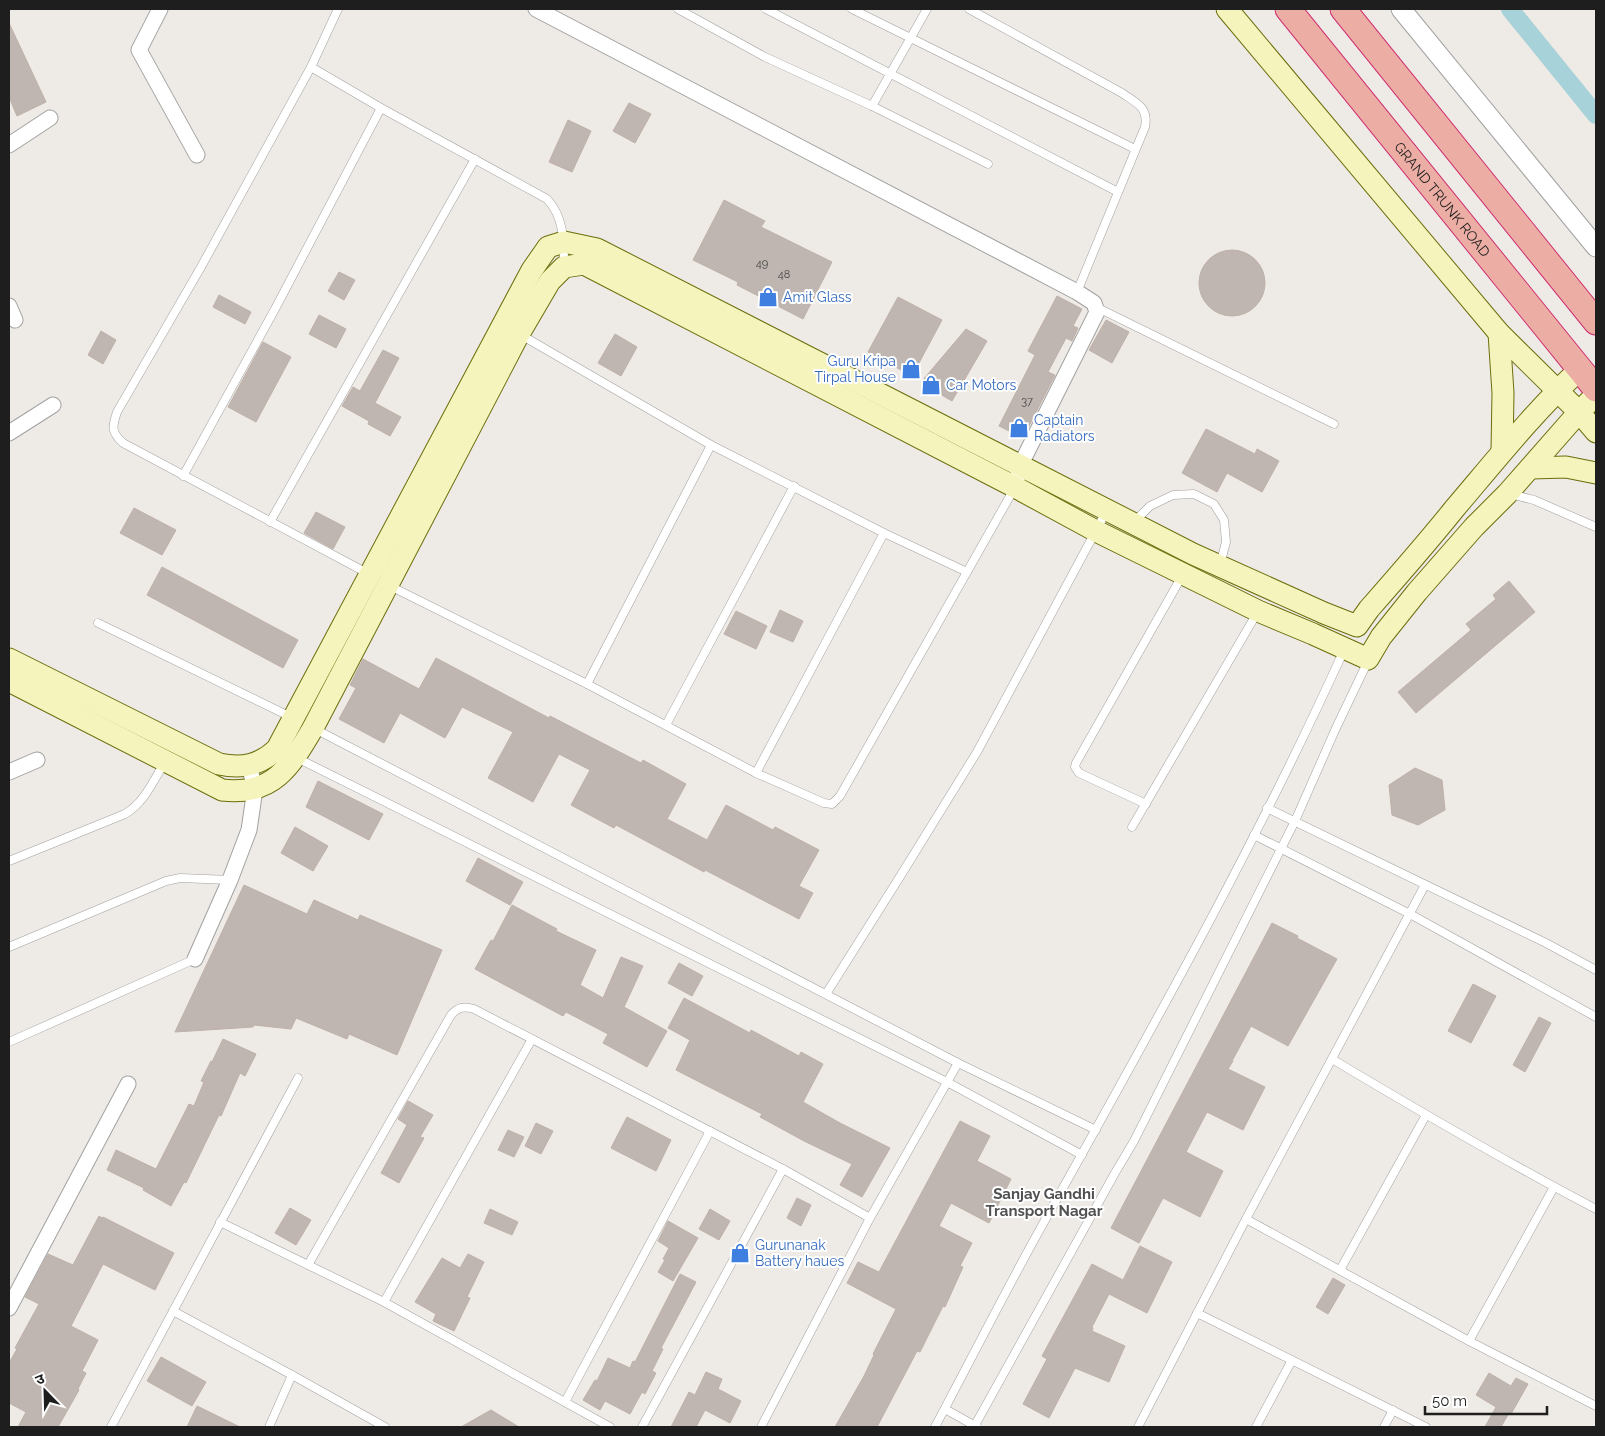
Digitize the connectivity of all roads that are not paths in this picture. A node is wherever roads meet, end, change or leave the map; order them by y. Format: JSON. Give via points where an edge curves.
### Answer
{"nodes":[{"id":1,"x":160,"y":9,"type":"edge"},
{"id":2,"x":338,"y":9,"type":"edge"},
{"id":3,"x":537,"y":9,"type":"edge"},
{"id":4,"x":678,"y":9,"type":"edge"},
{"id":5,"x":766,"y":9,"type":"edge"},
{"id":6,"x":852,"y":9,"type":"edge"},
{"id":7,"x":927,"y":9,"type":"edge"},
{"id":8,"x":968,"y":9,"type":"edge"},
{"id":9,"x":1227,"y":9,"type":"edge"},
{"id":10,"x":1288,"y":9,"type":"edge"},
{"id":11,"x":1343,"y":9,"type":"edge"},
{"id":12,"x":1401,"y":9,"type":"edge"},
{"id":13,"x":911,"y":39,"type":"junction"},
{"id":14,"x":311,"y":67,"type":"junction"},
{"id":15,"x":890,"y":74,"type":"junction"},
{"id":16,"x":872,"y":106,"type":"junction"},
{"id":17,"x":381,"y":108,"type":"junction"},
{"id":18,"x":50,"y":118,"type":"dead end"},
{"id":19,"x":9,"y":145,"type":"edge"},
{"id":20,"x":1135,"y":148,"type":"junction"},
{"id":21,"x":197,"y":155,"type":"dead end"},
{"id":22,"x":475,"y":159,"type":"junction"},
{"id":23,"x":988,"y":164,"type":"dead end"},
{"id":24,"x":1118,"y":192,"type":"junction"},
{"id":25,"x":564,"y":242,"type":"junction"},
{"id":26,"x":1596,"y":247,"type":"edge"},
{"id":27,"x":564,"y":267,"type":"junction"},
{"id":28,"x":1077,"y":292,"type":"junction"},
{"id":29,"x":1096,"y":307,"type":"junction"},
{"id":30,"x":1596,"y":322,"type":"edge"},
{"id":31,"x":1499,"y":333,"type":"junction"},
{"id":32,"x":520,"y":334,"type":"junction"},
{"id":33,"x":1579,"y":370,"type":"junction"},
{"id":34,"x":1596,"y":390,"type":"edge"},
{"id":35,"x":1557,"y":391,"type":"junction"},
{"id":36,"x":1596,"y":395,"type":"edge"},
{"id":37,"x":53,"y":405,"type":"dead end"},
{"id":38,"x":1579,"y":412,"type":"junction"},
{"id":39,"x":1334,"y":424,"type":"dead end"},
{"id":40,"x":1596,"y":432,"type":"edge"},
{"id":41,"x":9,"y":433,"type":"edge"},
{"id":42,"x":710,"y":445,"type":"junction"},
{"id":43,"x":1502,"y":451,"type":"junction"},
{"id":44,"x":1020,"y":466,"type":"junction"},
{"id":45,"x":1531,"y":468,"type":"junction"},
{"id":46,"x":1596,"y":473,"type":"edge"},
{"id":47,"x":183,"y":476,"type":"junction"},
{"id":48,"x":794,"y":486,"type":"junction"},
{"id":49,"x":1015,"y":487,"type":"junction"},
{"id":50,"x":1507,"y":494,"type":"junction"},
{"id":51,"x":1107,"y":510,"type":"junction"},
{"id":52,"x":270,"y":522,"type":"junction"},
{"id":53,"x":1132,"y":524,"type":"junction"},
{"id":54,"x":1596,"y":527,"type":"edge"},
{"id":55,"x":1096,"y":531,"type":"junction"},
{"id":56,"x":884,"y":533,"type":"junction"},
{"id":57,"x":1188,"y":564,"type":"junction"},
{"id":58,"x":1220,"y":566,"type":"junction"},
{"id":59,"x":967,"y":572,"type":"junction"},
{"id":60,"x":379,"y":580,"type":"junction"},
{"id":61,"x":1258,"y":611,"type":"junction"},
{"id":62,"x":98,"y":623,"type":"dead end"},
{"id":63,"x":1357,"y":626,"type":"junction"},
{"id":64,"x":1380,"y":637,"type":"junction"},
{"id":65,"x":1345,"y":648,"type":"junction"},
{"id":66,"x":9,"y":659,"type":"edge"},
{"id":67,"x":1368,"y":659,"type":"junction"},
{"id":68,"x":9,"y":681,"type":"edge"},
{"id":69,"x":587,"y":684,"type":"junction"},
{"id":70,"x":303,"y":723,"type":"junction"},
{"id":71,"x":666,"y":725,"type":"junction"},
{"id":72,"x":286,"y":753,"type":"junction"},
{"id":73,"x":37,"y":760,"type":"dead end"},
{"id":74,"x":166,"y":760,"type":"junction"},
{"id":75,"x":249,"y":765,"type":"junction"},
{"id":76,"x":9,"y":772,"type":"edge"},
{"id":77,"x":756,"y":773,"type":"junction"},
{"id":78,"x":255,"y":789,"type":"junction"},
{"id":79,"x":1146,"y":804,"type":"junction"},
{"id":80,"x":1267,"y":808,"type":"junction"},
{"id":81,"x":1295,"y":821,"type":"junction"},
{"id":82,"x":1132,"y":828,"type":"dead end"},
{"id":83,"x":1254,"y":835,"type":"junction"},
{"id":84,"x":1282,"y":848,"type":"junction"},
{"id":85,"x":9,"y":861,"type":"edge"},
{"id":86,"x":230,"y":880,"type":"junction"},
{"id":87,"x":1425,"y":885,"type":"junction"},
{"id":88,"x":1410,"y":914,"type":"junction"},
{"id":89,"x":9,"y":947,"type":"edge"},
{"id":90,"x":195,"y":959,"type":"joint"},
{"id":91,"x":1595,"y":967,"type":"edge"},
{"id":92,"x":826,"y":994,"type":"junction"},
{"id":93,"x":1596,"y":1017,"type":"edge"},
{"id":94,"x":532,"y":1040,"type":"junction"},
{"id":95,"x":9,"y":1042,"type":"edge"},
{"id":96,"x":1332,"y":1059,"type":"junction"},
{"id":97,"x":958,"y":1063,"type":"junction"},
{"id":98,"x":298,"y":1078,"type":"dead end"},
{"id":99,"x":947,"y":1082,"type":"junction"},
{"id":100,"x":128,"y":1084,"type":"dead end"},
{"id":101,"x":1426,"y":1115,"type":"junction"},
{"id":102,"x":1096,"y":1130,"type":"junction"},
{"id":103,"x":710,"y":1131,"type":"junction"},
{"id":104,"x":1082,"y":1155,"type":"junction"},
{"id":105,"x":783,"y":1168,"type":"junction"},
{"id":106,"x":1554,"y":1187,"type":"junction"},
{"id":107,"x":1596,"y":1209,"type":"edge"},
{"id":108,"x":870,"y":1218,"type":"junction"},
{"id":109,"x":1246,"y":1219,"type":"junction"},
{"id":110,"x":220,"y":1222,"type":"junction"},
{"id":111,"x":308,"y":1265,"type":"junction"},
{"id":112,"x":1340,"y":1270,"type":"junction"},
{"id":113,"x":384,"y":1302,"type":"junction"},
{"id":114,"x":9,"y":1308,"type":"edge"},
{"id":115,"x":174,"y":1311,"type":"junction"},
{"id":116,"x":1198,"y":1313,"type":"junction"},
{"id":117,"x":1469,"y":1341,"type":"junction"},
{"id":118,"x":1292,"y":1360,"type":"junction"},
{"id":119,"x":292,"y":1374,"type":"junction"},
{"id":120,"x":565,"y":1402,"type":"junction"},
{"id":121,"x":1596,"y":1406,"type":"edge"},
{"id":122,"x":945,"y":1409,"type":"junction"},
{"id":123,"x":1392,"y":1410,"type":"junction"},
{"id":124,"x":111,"y":1427,"type":"edge"},
{"id":125,"x":269,"y":1427,"type":"edge"},
{"id":126,"x":385,"y":1427,"type":"edge"},
{"id":127,"x":610,"y":1427,"type":"edge"},
{"id":128,"x":642,"y":1427,"type":"edge"},
{"id":129,"x":761,"y":1427,"type":"edge"},
{"id":130,"x":935,"y":1427,"type":"edge"},
{"id":131,"x":975,"y":1427,"type":"edge"},
{"id":132,"x":1138,"y":1427,"type":"edge"},
{"id":133,"x":1256,"y":1427,"type":"edge"},
{"id":134,"x":1384,"y":1427,"type":"edge"},
{"id":135,"x":1426,"y":1427,"type":"edge"}],
"edges":[{"from":1,"to":21,"type":"street","via":[[140,45],[140,53]]},
{"from":2,"to":14,"type":"lane"},
{"from":3,"to":28,"type":"street"},
{"from":4,"to":16,"type":"lane","via":[[765,56]]},
{"from":5,"to":15,"type":"lane"},
{"from":6,"to":13,"type":"lane"},
{"from":7,"to":13,"type":"lane"},
{"from":8,"to":20,"type":"lane","via":[[1139,104],[1147,119]]},
{"from":9,"to":31,"type":"main road"},
{"from":10,"to":33,"type":"highway","name":"GRAND TRUNK ROAD"},
{"from":11,"to":30,"type":"highway"},
{"from":12,"to":26,"type":"street"},
{"from":13,"to":15,"type":"lane"},
{"from":13,"to":20,"type":"lane"},
{"from":14,"to":17,"type":"lane"},
{"from":14,"to":47,"type":"lane","via":[[117,412],[113,430],[116,437]]},
{"from":15,"to":16,"type":"lane"},
{"from":15,"to":24,"type":"lane"},
{"from":16,"to":23,"type":"lane"},
{"from":17,"to":22,"type":"lane"},
{"from":17,"to":47,"type":"lane"},
{"from":18,"to":19,"type":"street"},
{"from":20,"to":24,"type":"lane"},
{"from":22,"to":25,"type":"lane","via":[[547,199],[559,216]]},
{"from":22,"to":52,"type":"lane"},
{"from":24,"to":28,"type":"lane"},
{"from":25,"to":27,"type":"lane"},
{"from":25,"to":44,"type":"main road","via":[[596,249]]},
{"from":25,"to":60,"type":"main road","via":[[548,247],[532,270]]},
{"from":27,"to":32,"type":"main road","via":[[550,281]]},
{"from":27,"to":49,"type":"main road","via":[[584,264]]},
{"from":28,"to":29,"type":"street"},
{"from":29,"to":39,"type":"lane"},
{"from":29,"to":44,"type":"street","via":[[1095,316]]},
{"from":31,"to":35,"type":"main road"},
{"from":31,"to":43,"type":"main road"},
{"from":32,"to":42,"type":"lane"},
{"from":32,"to":60,"type":"main road"},
{"from":33,"to":34,"type":"highway","name":"GRAND TRUNK ROAD"},
{"from":33,"to":35,"type":"main road"},
{"from":35,"to":38,"type":"main road"},
{"from":35,"to":43,"type":"main road"},
{"from":36,"to":38,"type":"main road"},
{"from":37,"to":41,"type":"street"},
{"from":38,"to":40,"type":"main road"},
{"from":38,"to":45,"type":"main road"},
{"from":42,"to":48,"type":"lane"},
{"from":42,"to":69,"type":"lane"},
{"from":43,"to":63,"type":"main road"},
{"from":44,"to":49,"type":"street"},
{"from":44,"to":51,"type":"main road"},
{"from":45,"to":46,"type":"main road","via":[[1566,467]]},
{"from":45,"to":50,"type":"main road"},
{"from":47,"to":52,"type":"lane"},
{"from":48,"to":56,"type":"lane"},
{"from":48,"to":71,"type":"lane"},
{"from":49,"to":55,"type":"main road"},
{"from":49,"to":59,"type":"lane"},
{"from":50,"to":54,"type":"lane","via":[[1534,500]]},
{"from":50,"to":64,"type":"main road","via":[[1474,527]]},
{"from":51,"to":53,"type":"main road"},
{"from":51,"to":55,"type":"lane"},
{"from":52,"to":60,"type":"lane"},
{"from":53,"to":57,"type":"main road"},
{"from":53,"to":58,"type":"lane","via":[[1150,506],[1173,495],[1194,494],[1214,504],[1224,520],[1226,542]]},
{"from":55,"to":57,"type":"main road"},
{"from":55,"to":92,"type":"lane","via":[[977,752]]},
{"from":56,"to":59,"type":"lane"},
{"from":56,"to":77,"type":"lane"},
{"from":57,"to":58,"type":"main road"},
{"from":57,"to":61,"type":"main road"},
{"from":57,"to":79,"type":"lane","via":[[1075,767],[1079,773]]},
{"from":58,"to":63,"type":"main road"},
{"from":59,"to":77,"type":"lane","via":[[836,801],[824,804]]},
{"from":60,"to":69,"type":"lane"},
{"from":60,"to":70,"type":"main road"},
{"from":61,"to":65,"type":"main road"},
{"from":61,"to":79,"type":"lane"},
{"from":62,"to":70,"type":"lane"},
{"from":63,"to":64,"type":"main road"},
{"from":63,"to":65,"type":"main road"},
{"from":64,"to":67,"type":"main road"},
{"from":65,"to":67,"type":"main road"},
{"from":65,"to":80,"type":"lane"},
{"from":66,"to":75,"type":"main road","via":[[219,764],[232,767]]},
{"from":67,"to":81,"type":"lane"},
{"from":68,"to":74,"type":"main road"},
{"from":69,"to":71,"type":"lane"},
{"from":70,"to":72,"type":"main road"},
{"from":70,"to":92,"type":"lane"},
{"from":71,"to":77,"type":"lane"},
{"from":72,"to":75,"type":"main road"},
{"from":72,"to":78,"type":"main road","via":[[275,780]]},
{"from":72,"to":99,"type":"lane"},
{"from":73,"to":76,"type":"street"},
{"from":74,"to":78,"type":"main road","via":[[222,790]]},
{"from":74,"to":85,"type":"lane","via":[[136,808]]},
{"from":75,"to":78,"type":"street"},
{"from":78,"to":86,"type":"street","via":[[249,830]]},
{"from":79,"to":82,"type":"lane"},
{"from":80,"to":81,"type":"lane"},
{"from":80,"to":83,"type":"lane"},
{"from":81,"to":84,"type":"lane"},
{"from":81,"to":87,"type":"lane"},
{"from":83,"to":84,"type":"lane"},
{"from":83,"to":102,"type":"lane"},
{"from":84,"to":88,"type":"lane"},
{"from":84,"to":131,"type":"lane","via":[[1134,1141]]},
{"from":86,"to":89,"type":"lane","via":[[180,878],[166,882]]},
{"from":86,"to":90,"type":"street"},
{"from":87,"to":88,"type":"lane"},
{"from":87,"to":91,"type":"lane"},
{"from":88,"to":93,"type":"lane"},
{"from":88,"to":96,"type":"lane"},
{"from":90,"to":95,"type":"lane"},
{"from":92,"to":97,"type":"lane"},
{"from":94,"to":103,"type":"lane"},
{"from":94,"to":111,"type":"lane","via":[[474,1009],[457,1009],[451,1015]]},
{"from":94,"to":113,"type":"lane"},
{"from":96,"to":101,"type":"lane"},
{"from":96,"to":109,"type":"lane"},
{"from":97,"to":99,"type":"lane"},
{"from":97,"to":102,"type":"lane"},
{"from":98,"to":110,"type":"lane"},
{"from":99,"to":104,"type":"lane"},
{"from":99,"to":108,"type":"lane"},
{"from":100,"to":114,"type":"street"},
{"from":101,"to":106,"type":"lane"},
{"from":101,"to":112,"type":"lane"},
{"from":102,"to":104,"type":"lane"},
{"from":103,"to":105,"type":"lane"},
{"from":103,"to":120,"type":"lane"},
{"from":104,"to":122,"type":"lane"},
{"from":105,"to":108,"type":"lane"},
{"from":105,"to":128,"type":"lane"},
{"from":106,"to":107,"type":"lane"},
{"from":106,"to":117,"type":"lane"},
{"from":108,"to":129,"type":"lane"},
{"from":109,"to":112,"type":"lane"},
{"from":109,"to":116,"type":"lane"},
{"from":110,"to":111,"type":"lane"},
{"from":110,"to":115,"type":"lane"},
{"from":111,"to":113,"type":"lane"},
{"from":112,"to":117,"type":"lane"},
{"from":113,"to":120,"type":"lane"},
{"from":115,"to":119,"type":"lane"},
{"from":115,"to":124,"type":"lane"},
{"from":116,"to":118,"type":"lane"},
{"from":116,"to":132,"type":"lane"},
{"from":117,"to":121,"type":"lane"},
{"from":118,"to":123,"type":"lane"},
{"from":118,"to":133,"type":"lane"},
{"from":119,"to":125,"type":"lane"},
{"from":119,"to":126,"type":"lane"},
{"from":120,"to":127,"type":"lane"},
{"from":122,"to":130,"type":"lane"},
{"from":122,"to":131,"type":"lane"},
{"from":123,"to":134,"type":"lane"},
{"from":123,"to":135,"type":"lane"}]}
